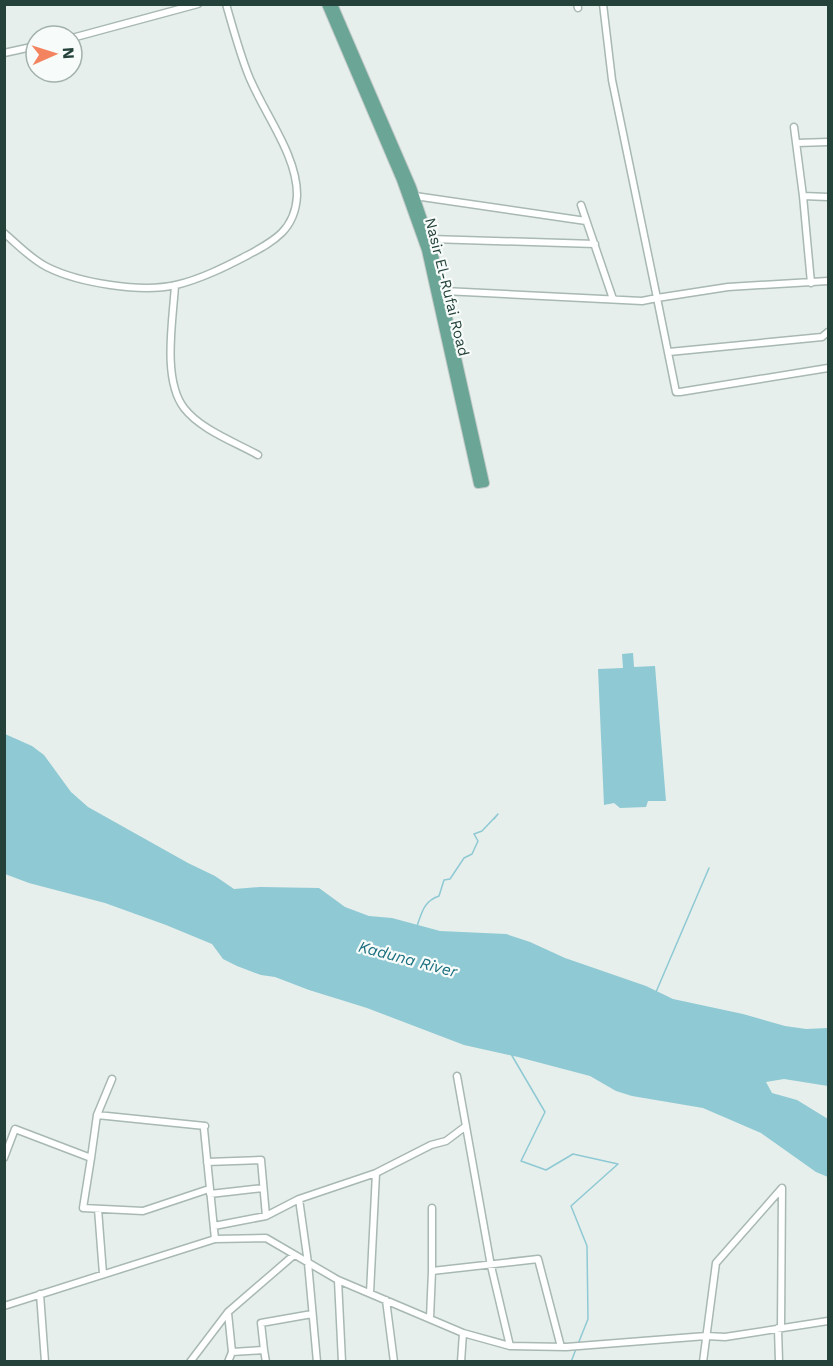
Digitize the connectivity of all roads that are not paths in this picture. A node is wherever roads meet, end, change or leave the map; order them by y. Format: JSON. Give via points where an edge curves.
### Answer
{"nodes":[{"id":1,"x":198,"y":4,"type":"edge"},
{"id":2,"x":225,"y":4,"type":"edge"},
{"id":3,"x":326,"y":4,"type":"edge"},
{"id":4,"x":333,"y":4,"type":"edge"},
{"id":5,"x":603,"y":4,"type":"edge"},
{"id":6,"x":84,"y":35,"type":"edge"},
{"id":7,"x":24,"y":49,"type":"edge"},
{"id":8,"x":4,"y":53,"type":"edge"},
{"id":9,"x":375,"y":111,"type":"junction"},
{"id":10,"x":794,"y":127,"type":"dead end"},
{"id":11,"x":828,"y":142,"type":"edge"},
{"id":12,"x":797,"y":143,"type":"junction"},
{"id":13,"x":415,"y":196,"type":"junction"},
{"id":14,"x":803,"y":196,"type":"junction"},
{"id":15,"x":828,"y":197,"type":"edge"},
{"id":16,"x":581,"y":205,"type":"dead end"},
{"id":17,"x":586,"y":221,"type":"junction"},
{"id":18,"x":4,"y":232,"type":"edge"},
{"id":19,"x":430,"y":239,"type":"junction"},
{"id":20,"x":595,"y":244,"type":"junction"},
{"id":21,"x":828,"y":281,"type":"edge"},
{"id":22,"x":811,"y":283,"type":"junction"},
{"id":23,"x":175,"y":285,"type":"junction"},
{"id":24,"x":444,"y":291,"type":"junction"},
{"id":25,"x":657,"y":298,"type":"junction"},
{"id":26,"x":613,"y":299,"type":"junction"},
{"id":27,"x":828,"y":332,"type":"edge"},
{"id":28,"x":669,"y":352,"type":"junction"},
{"id":29,"x":828,"y":368,"type":"edge"},
{"id":30,"x":460,"y":384,"type":"junction"},
{"id":31,"x":258,"y":455,"type":"dead end"},
{"id":32,"x":478,"y":484,"type":"dead end"},
{"id":33,"x":457,"y":1076,"type":"dead end"},
{"id":34,"x":112,"y":1079,"type":"dead end"},
{"id":35,"x":97,"y":1115,"type":"junction"},
{"id":36,"x":466,"y":1126,"type":"junction"},
{"id":37,"x":4,"y":1158,"type":"edge"},
{"id":38,"x":91,"y":1158,"type":"junction"},
{"id":39,"x":207,"y":1162,"type":"junction"},
{"id":40,"x":376,"y":1173,"type":"junction"},
{"id":41,"x":263,"y":1188,"type":"junction"},
{"id":42,"x":208,"y":1192,"type":"junction"},
{"id":43,"x":299,"y":1199,"type":"junction"},
{"id":44,"x":432,"y":1208,"type":"dead end"},
{"id":45,"x":98,"y":1209,"type":"junction"},
{"id":46,"x":266,"y":1216,"type":"junction"},
{"id":47,"x":214,"y":1226,"type":"junction"},
{"id":48,"x":215,"y":1239,"type":"junction"},
{"id":49,"x":294,"y":1255,"type":"junction"},
{"id":50,"x":308,"y":1263,"type":"junction"},
{"id":51,"x":491,"y":1266,"type":"junction"},
{"id":52,"x":432,"y":1271,"type":"junction"},
{"id":53,"x":102,"y":1274,"type":"junction"},
{"id":54,"x":338,"y":1280,"type":"junction"},
{"id":55,"x":370,"y":1293,"type":"junction"},
{"id":56,"x":40,"y":1294,"type":"junction"},
{"id":57,"x":386,"y":1300,"type":"junction"},
{"id":58,"x":4,"y":1306,"type":"edge"},
{"id":59,"x":228,"y":1312,"type":"junction"},
{"id":60,"x":312,"y":1314,"type":"junction"},
{"id":61,"x":430,"y":1318,"type":"junction"},
{"id":62,"x":828,"y":1322,"type":"edge"},
{"id":63,"x":779,"y":1328,"type":"junction"},
{"id":64,"x":463,"y":1333,"type":"junction"},
{"id":65,"x":706,"y":1336,"type":"junction"},
{"id":66,"x":510,"y":1346,"type":"junction"},
{"id":67,"x":563,"y":1347,"type":"junction"},
{"id":68,"x":264,"y":1350,"type":"junction"},
{"id":69,"x":232,"y":1352,"type":"junction"},
{"id":70,"x":190,"y":1361,"type":"edge"},
{"id":71,"x":45,"y":1362,"type":"edge"},
{"id":72,"x":180,"y":1362,"type":"edge"},
{"id":73,"x":228,"y":1362,"type":"edge"},
{"id":74,"x":266,"y":1362,"type":"edge"},
{"id":75,"x":317,"y":1362,"type":"edge"},
{"id":76,"x":342,"y":1362,"type":"edge"},
{"id":77,"x":394,"y":1362,"type":"edge"},
{"id":78,"x":461,"y":1362,"type":"edge"},
{"id":79,"x":703,"y":1362,"type":"edge"},
{"id":80,"x":778,"y":1362,"type":"edge"}],
"edges":[{"from":1,"to":6,"type":"street"},
{"from":2,"to":23,"type":"street","via":[[248,75],[294,172],[297,196],[286,230],[267,245],[222,268]]},
{"from":3,"to":9,"type":"main road","name":"Nasir El-Rufai Road"},
{"from":4,"to":9,"type":"main road","name":"Nasir El-Rufai Road"},
{"from":5,"to":25,"type":"street","via":[[612,80]]},
{"from":7,"to":8,"type":"street"},
{"from":9,"to":13,"type":"main road","name":"Nasir El-Rufai Road"},
{"from":9,"to":30,"type":"main road","name":"Nasir El-Rufai Road","via":[[426,250]]},
{"from":10,"to":12,"type":"street"},
{"from":11,"to":12,"type":"street"},
{"from":12,"to":14,"type":"street"},
{"from":13,"to":17,"type":"street"},
{"from":13,"to":19,"type":"main road","name":"Nasir El-Rufai Road"},
{"from":14,"to":15,"type":"street"},
{"from":14,"to":22,"type":"street"},
{"from":16,"to":17,"type":"street"},
{"from":17,"to":20,"type":"street"},
{"from":18,"to":23,"type":"street","via":[[47,267],[86,280],[128,288]]},
{"from":19,"to":20,"type":"street"},
{"from":19,"to":24,"type":"main road","name":"Nasir El-Rufai Road"},
{"from":20,"to":26,"type":"street"},
{"from":21,"to":22,"type":"street"},
{"from":22,"to":25,"type":"street","via":[[728,287]]},
{"from":23,"to":31,"type":"street","via":[[171,350],[176,392],[184,408],[202,424]]},
{"from":24,"to":26,"type":"street"},
{"from":24,"to":30,"type":"main road","name":"Nasir El-Rufai Road"},
{"from":25,"to":26,"type":"street"},
{"from":25,"to":28,"type":"street"},
{"from":27,"to":28,"type":"street","via":[[822,337]]},
{"from":28,"to":29,"type":"street","via":[[676,392]]},
{"from":30,"to":32,"type":"main road","via":[[485,483]]},
{"from":33,"to":36,"type":"street"},
{"from":34,"to":35,"type":"street"},
{"from":35,"to":38,"type":"street"},
{"from":35,"to":39,"type":"street","via":[[204,1127]]},
{"from":36,"to":40,"type":"street","via":[[446,1141]]},
{"from":36,"to":51,"type":"street"},
{"from":37,"to":38,"type":"street","via":[[15,1129]]},
{"from":38,"to":45,"type":"street","via":[[83,1208]]},
{"from":39,"to":41,"type":"street","via":[[261,1160]]},
{"from":39,"to":42,"type":"street"},
{"from":40,"to":43,"type":"street"},
{"from":40,"to":55,"type":"street"},
{"from":41,"to":42,"type":"street"},
{"from":41,"to":46,"type":"street"},
{"from":42,"to":45,"type":"street","via":[[143,1211]]},
{"from":42,"to":47,"type":"street"},
{"from":43,"to":46,"type":"street"},
{"from":43,"to":50,"type":"street"},
{"from":44,"to":52,"type":"street"},
{"from":45,"to":53,"type":"street"},
{"from":46,"to":47,"type":"street"},
{"from":47,"to":48,"type":"street"},
{"from":48,"to":49,"type":"street","via":[[266,1238]]},
{"from":48,"to":53,"type":"street"},
{"from":49,"to":50,"type":"street"},
{"from":49,"to":59,"type":"street"},
{"from":50,"to":54,"type":"street"},
{"from":50,"to":60,"type":"street"},
{"from":51,"to":52,"type":"street"},
{"from":51,"to":66,"type":"street"},
{"from":51,"to":67,"type":"street","via":[[538,1259]]},
{"from":52,"to":61,"type":"street"},
{"from":53,"to":56,"type":"street"},
{"from":54,"to":55,"type":"street"},
{"from":54,"to":76,"type":"street"},
{"from":55,"to":57,"type":"street"},
{"from":56,"to":58,"type":"street"},
{"from":56,"to":71,"type":"street"},
{"from":57,"to":61,"type":"street"},
{"from":57,"to":77,"type":"street"},
{"from":59,"to":69,"type":"street"},
{"from":59,"to":70,"type":"street"},
{"from":60,"to":68,"type":"street","via":[[261,1323]]},
{"from":60,"to":75,"type":"street"},
{"from":61,"to":64,"type":"street"},
{"from":62,"to":63,"type":"street"},
{"from":63,"to":65,"type":"street","via":[[725,1337]]},
{"from":63,"to":65,"type":"street","via":[[782,1188],[716,1263]]},
{"from":63,"to":80,"type":"street"},
{"from":64,"to":66,"type":"street"},
{"from":64,"to":78,"type":"street"},
{"from":65,"to":67,"type":"street"},
{"from":65,"to":79,"type":"street"},
{"from":66,"to":67,"type":"street"},
{"from":68,"to":69,"type":"street"},
{"from":68,"to":74,"type":"street"},
{"from":69,"to":73,"type":"street"},
{"from":70,"to":72,"type":"street"}]}
